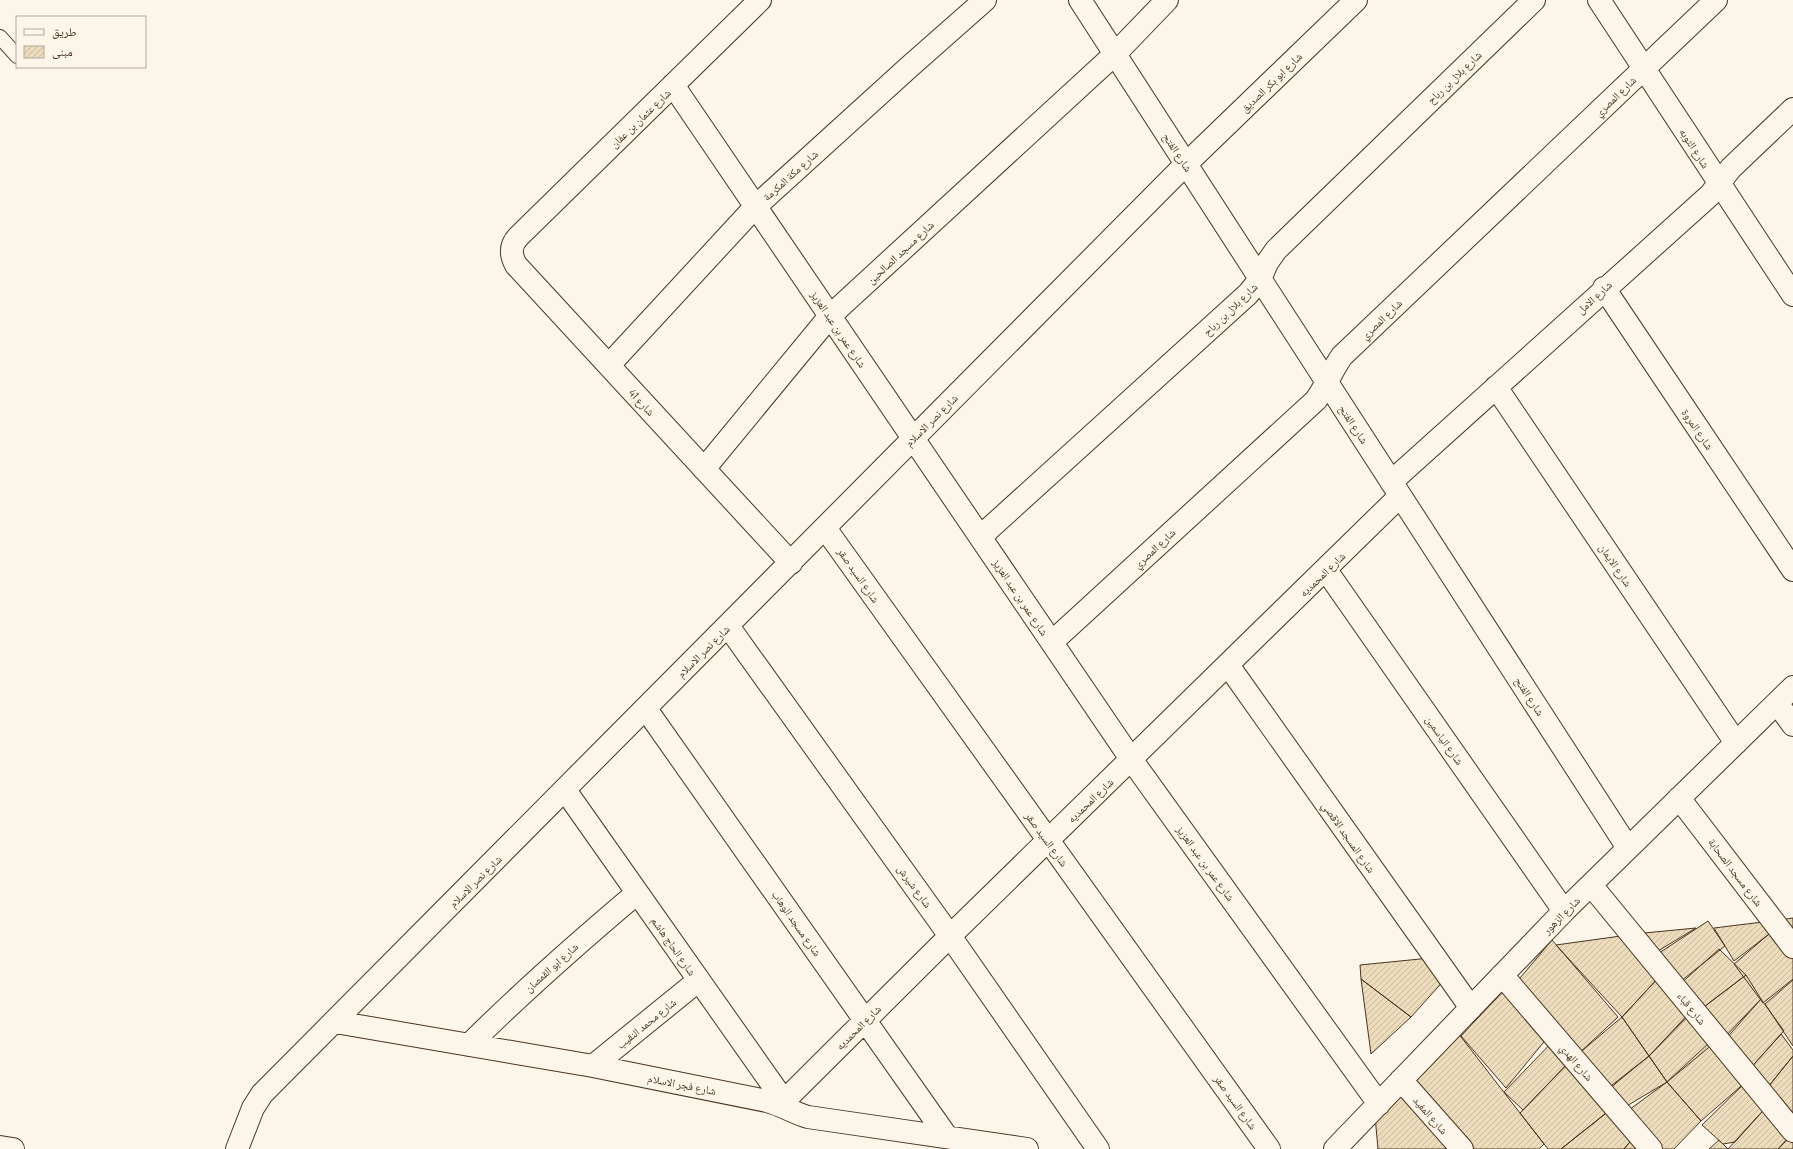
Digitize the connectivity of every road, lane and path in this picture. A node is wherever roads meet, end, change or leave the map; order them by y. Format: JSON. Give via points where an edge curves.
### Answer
{"nodes":[{"id":1,"x":760,"y":0,"type":"edge"},
{"id":2,"x":985,"y":0,"type":"edge"},
{"id":3,"x":1080,"y":0,"type":"edge"},
{"id":4,"x":1167,"y":0,"type":"edge"},
{"id":5,"x":1356,"y":0,"type":"edge"},
{"id":6,"x":1534,"y":0,"type":"edge"},
{"id":7,"x":1599,"y":0,"type":"edge"},
{"id":8,"x":1716,"y":0,"type":"edge"},
{"id":9,"x":0,"y":37,"type":"edge"},
{"id":10,"x":1115,"y":54,"type":"junction"},
{"id":11,"x":16,"y":55,"type":"edge"},
{"id":12,"x":1644,"y":69,"type":"junction"},
{"id":13,"x":673,"y":85,"type":"junction"},
{"id":14,"x":1793,"y":109,"type":"edge"},
{"id":15,"x":1186,"y":164,"type":"junction"},
{"id":16,"x":1719,"y":184,"type":"junction"},
{"id":17,"x":756,"y":206,"type":"junction"},
{"id":18,"x":519,"y":236,"type":"joint"},
{"id":19,"x":1260,"y":279,"type":"junction"},
{"id":20,"x":1604,"y":288,"type":"junction"},
{"id":21,"x":1793,"y":295,"type":"edge"},
{"id":22,"x":830,"y":316,"type":"junction"},
{"id":23,"x":608,"y":365,"type":"junction"},
{"id":24,"x":1327,"y":382,"type":"junction"},
{"id":25,"x":1496,"y":386,"type":"junction"},
{"id":26,"x":913,"y":438,"type":"junction"},
{"id":27,"x":704,"y":469,"type":"junction"},
{"id":28,"x":1396,"y":489,"type":"junction"},
{"id":29,"x":826,"y":528,"type":"junction"},
{"id":30,"x":980,"y":537,"type":"junction"},
{"id":31,"x":791,"y":563,"type":"junction"},
{"id":32,"x":1326,"y":570,"type":"junction"},
{"id":33,"x":1793,"y":570,"type":"edge"},
{"id":34,"x":728,"y":626,"type":"junction"},
{"id":35,"x":1052,"y":642,"type":"junction"},
{"id":36,"x":1228,"y":665,"type":"junction"},
{"id":37,"x":1793,"y":688,"type":"edge"},
{"id":38,"x":1777,"y":703,"type":"junction"},
{"id":39,"x":646,"y":708,"type":"junction"},
{"id":40,"x":1793,"y":725,"type":"edge"},
{"id":41,"x":1736,"y":742,"type":"junction"},
{"id":42,"x":1131,"y":759,"type":"junction"},
{"id":43,"x":565,"y":790,"type":"junction"},
{"id":44,"x":1679,"y":798,"type":"junction"},
{"id":45,"x":1048,"y":840,"type":"junction"},
{"id":46,"x":1628,"y":848,"type":"junction"},
{"id":47,"x":1591,"y":885,"type":"junction"},
{"id":48,"x":637,"y":893,"type":"junction"},
{"id":49,"x":1564,"y":911,"type":"junction"},
{"id":50,"x":950,"y":936,"type":"junction"},
{"id":51,"x":1793,"y":947,"type":"edge"},
{"id":52,"x":1502,"y":975,"type":"junction"},
{"id":53,"x":699,"y":980,"type":"junction"},
{"id":54,"x":1471,"y":1008,"type":"junction"},
{"id":55,"x":865,"y":1020,"type":"junction"},
{"id":56,"x":335,"y":1022,"type":"junction"},
{"id":57,"x":469,"y":1045,"type":"junction"},
{"id":58,"x":593,"y":1066,"type":"junction"},
{"id":59,"x":1401,"y":1080,"type":"junction"},
{"id":60,"x":782,"y":1103,"type":"junction"},
{"id":61,"x":1379,"y":1104,"type":"junction"},
{"id":62,"x":1793,"y":1131,"type":"edge"},
{"id":63,"x":947,"y":1137,"type":"junction"},
{"id":64,"x":0,"y":1147,"type":"edge"},
{"id":65,"x":12,"y":1149,"type":"edge"},
{"id":66,"x":238,"y":1149,"type":"edge"},
{"id":67,"x":1027,"y":1149,"type":"edge"},
{"id":68,"x":1098,"y":1149,"type":"edge"},
{"id":69,"x":1269,"y":1149,"type":"edge"},
{"id":70,"x":1335,"y":1149,"type":"edge"},
{"id":71,"x":1462,"y":1149,"type":"edge"},
{"id":72,"x":1651,"y":1149,"type":"edge"}],
"edges":[{"from":1,"to":13,"type":"street","name":"شارع عثمان بن عفان"},
{"from":2,"to":17,"type":"street","name":"شارع مكة المكرمة"},
{"from":3,"to":10,"type":"street","name":"شارع الفتح"},
{"from":4,"to":10,"type":"street"},
{"from":5,"to":15,"type":"street","name":"شارع ابو بكر الصديق"},
{"from":6,"to":19,"type":"street","name":"شارع بلال بن رباح","via":[[1276,250]]},
{"from":7,"to":12,"type":"street","name":"شارع التوبه"},
{"from":8,"to":12,"type":"street","name":"شارع المصري"},
{"from":9,"to":11,"type":"lane"},
{"from":10,"to":15,"type":"street","name":"شارع الفتح"},
{"from":10,"to":22,"type":"street","name":"شارع مسجد الصالحين"},
{"from":12,"to":16,"type":"street","name":"شارع التوبه"},
{"from":12,"to":24,"type":"street","name":"شارع المصري","via":[[1342,356]]},
{"from":13,"to":17,"type":"street","name":"شارع عمر بن عبد العزيز"},
{"from":13,"to":18,"type":"street","name":"شارع عثمان بن عفان"},
{"from":14,"to":16,"type":"street","name":"شارع الامل","via":[[1731,168]]},
{"from":15,"to":19,"type":"street","name":"شارع الفتح"},
{"from":15,"to":26,"type":"street","name":"شارع نصر الاسلام"},
{"from":16,"to":20,"type":"street","name":"شارع الامل"},
{"from":16,"to":21,"type":"street","name":"شارع التوبه"},
{"from":17,"to":22,"type":"street","name":"شارع عمر بن عبد العزيز"},
{"from":17,"to":23,"type":"street","name":"شارع مكة المكرمة"},
{"from":18,"to":23,"type":"street","name":"شارع 41","via":[[512,247],[516,265]]},
{"from":19,"to":24,"type":"street","name":"شارع الفتح"},
{"from":19,"to":30,"type":"street","name":"شارع بلال بن رباح","via":[[1241,301]]},
{"from":20,"to":25,"type":"street","name":"شارع الامل"},
{"from":20,"to":33,"type":"street","name":"شارع المروة"},
{"from":22,"to":26,"type":"street","name":"شارع عمر بن عبد العزيز"},
{"from":22,"to":27,"type":"street","name":"شارع مسجد الصالحين"},
{"from":23,"to":27,"type":"street","name":"شارع 41"},
{"from":24,"to":28,"type":"street","name":"شارع الفتح"},
{"from":24,"to":35,"type":"street","name":"شارع المصري","via":[[1316,400]]},
{"from":25,"to":28,"type":"street","name":"شارع الامل"},
{"from":25,"to":41,"type":"street","name":"شارع الايمان"},
{"from":26,"to":29,"type":"street","name":"شارع نصر الاسلام"},
{"from":26,"to":30,"type":"street","name":"شارع عمر بن عبد العزيز"},
{"from":27,"to":31,"type":"street","name":"شارع 41"},
{"from":28,"to":32,"type":"street","name":"شارع المحمديه"},
{"from":28,"to":46,"type":"street","name":"شارع الفتح"},
{"from":29,"to":31,"type":"street","name":"شارع نصر الاسلام"},
{"from":29,"to":45,"type":"street","name":"شارع السيد صقر"},
{"from":30,"to":35,"type":"street","name":"شارع عمر بن عبد العزيز"},
{"from":31,"to":34,"type":"street","name":"شارع نصر الاسلام"},
{"from":32,"to":36,"type":"street","name":"شارع المحمديه"},
{"from":32,"to":49,"type":"street","name":"شارع الياسمين"},
{"from":34,"to":39,"type":"street","name":"شارع نصر الاسلام"},
{"from":34,"to":50,"type":"street","name":"شارع شيرش"},
{"from":35,"to":42,"type":"street","name":"شارع عمر بن عبد العزيز"},
{"from":36,"to":42,"type":"street","name":"شارع المحمديه"},
{"from":36,"to":54,"type":"street","name":"شارع المسجد الاقصي"},
{"from":37,"to":38,"type":"street","name":"شارع الزهور"},
{"from":38,"to":40,"type":"street"},
{"from":38,"to":41,"type":"street","name":"شارع الزهور"},
{"from":39,"to":43,"type":"street","name":"شارع نصر الاسلام"},
{"from":39,"to":55,"type":"street","name":"شارع مسجد الوهاب"},
{"from":41,"to":44,"type":"street","name":"شارع الزهور"},
{"from":42,"to":45,"type":"street","name":"شارع المحمديه"},
{"from":42,"to":61,"type":"street","name":"شارع عمر بن عبد العزيز"},
{"from":43,"to":48,"type":"street","name":"شارع الحاج هاشم"},
{"from":43,"to":56,"type":"street","name":"شارع نصر الاسلام"},
{"from":44,"to":46,"type":"street","name":"شارع الزهور"},
{"from":44,"to":51,"type":"street","name":"شارع مسجد الصحابة"},
{"from":45,"to":50,"type":"street","name":"شارع المحمديه"},
{"from":45,"to":69,"type":"street","name":"شارع السيد صقر"},
{"from":46,"to":47,"type":"street","name":"شارع الزهور"},
{"from":47,"to":49,"type":"street","name":"شارع الزهور"},
{"from":47,"to":62,"type":"street","name":"شارع قباء"},
{"from":48,"to":53,"type":"street","name":"شارع الحاج هاشم"},
{"from":48,"to":57,"type":"street","name":"شارع ابو القمصان","via":[[565,953]]},
{"from":49,"to":52,"type":"street","name":"شارع الزهور"},
{"from":50,"to":55,"type":"street","name":"شارع المحمديه"},
{"from":50,"to":68,"type":"street","name":"شارع شيرش"},
{"from":52,"to":54,"type":"street","name":"شارع الزهور"},
{"from":52,"to":72,"type":"street","name":"شارع الهدي"},
{"from":53,"to":58,"type":"street","name":"شارع محمد النقيب"},
{"from":53,"to":60,"type":"street","name":"شارع الحاج هاشم"},
{"from":54,"to":59,"type":"street","name":"شارع الزهور"},
{"from":55,"to":60,"type":"street","name":"شارع المحمديه"},
{"from":55,"to":63,"type":"street","name":"شارع مسجد الوهاب"},
{"from":56,"to":57,"type":"street","name":"شارع فجر الاسلام"},
{"from":56,"to":66,"type":"street","name":"شارع نصر الاسلام","via":[[262,1094],[252,1108]]},
{"from":57,"to":58,"type":"street","name":"شارع فجر الاسلام"},
{"from":58,"to":60,"type":"street","name":"شارع فجر الاسلام"},
{"from":59,"to":61,"type":"street","name":"شارع الزهور"},
{"from":59,"to":71,"type":"street","name":"شارع المفيد"},
{"from":60,"to":63,"type":"street","name":"شارع فجر الاسلام","via":[[798,1114],[808,1117]]},
{"from":61,"to":70,"type":"street","name":"شارع الزهور"},
{"from":63,"to":67,"type":"street","name":"شارع فجر الاسلام"},
{"from":64,"to":65,"type":"street"}]}
